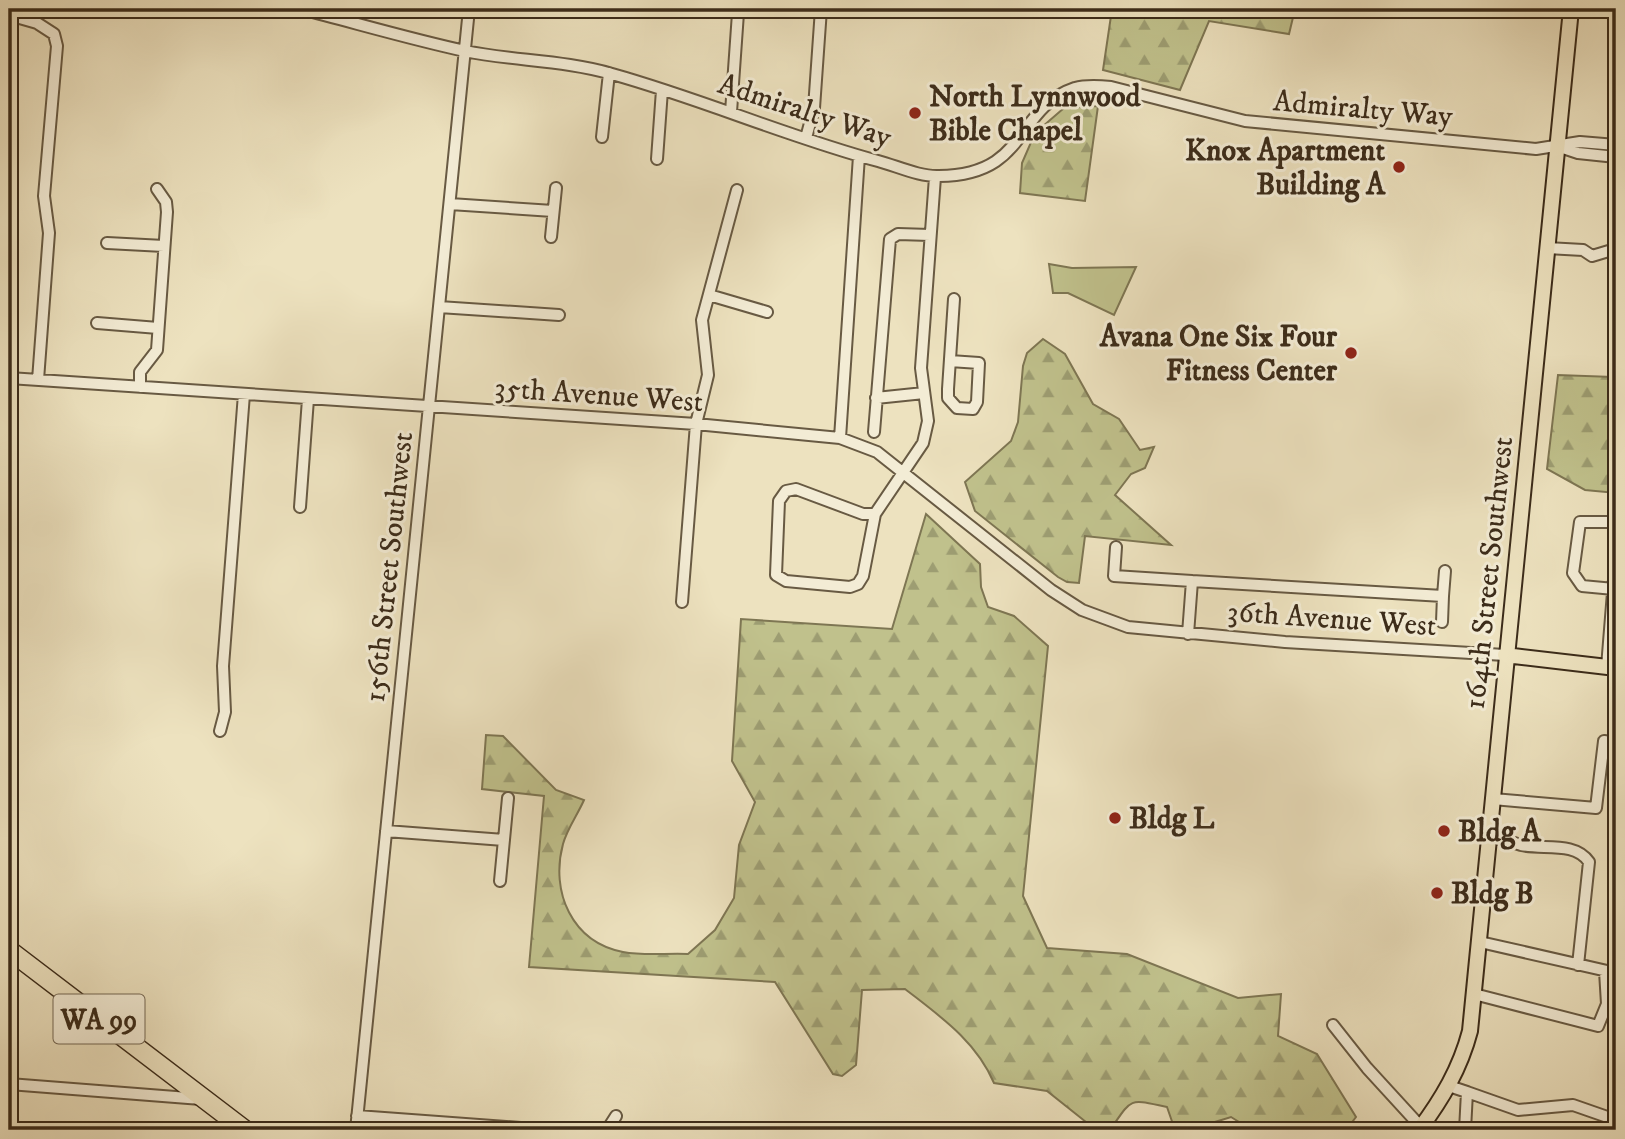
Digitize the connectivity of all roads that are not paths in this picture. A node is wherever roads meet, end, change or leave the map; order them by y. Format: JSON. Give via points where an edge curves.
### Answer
{"nodes":[{"id":1,"x":301,"y":9,"type":"edge"},
{"id":2,"x":470,"y":9,"type":"edge"},
{"id":3,"x":821,"y":9,"type":"edge"},
{"id":4,"x":1571,"y":9,"type":"edge"},
{"id":5,"x":738,"y":13,"type":"dead end"},
{"id":6,"x":9,"y":15,"type":"edge"},
{"id":7,"x":466,"y":51,"type":"junction"},
{"id":8,"x":609,"y":73,"type":"junction"},
{"id":9,"x":662,"y":90,"type":"junction"},
{"id":10,"x":731,"y":112,"type":"junction"},
{"id":11,"x":602,"y":137,"type":"dead end"},
{"id":12,"x":806,"y":138,"type":"junction"},
{"id":13,"x":1616,"y":145,"type":"edge"},
{"id":14,"x":1558,"y":146,"type":"junction"},
{"id":15,"x":859,"y":156,"type":"junction"},
{"id":16,"x":1616,"y":157,"type":"edge"},
{"id":17,"x":657,"y":159,"type":"dead end"},
{"id":18,"x":935,"y":177,"type":"junction"},
{"id":19,"x":556,"y":188,"type":"dead end"},
{"id":20,"x":157,"y":189,"type":"dead end"},
{"id":21,"x":737,"y":190,"type":"dead end"},
{"id":22,"x":450,"y":204,"type":"junction"},
{"id":23,"x":554,"y":211,"type":"junction"},
{"id":24,"x":930,"y":235,"type":"junction"},
{"id":25,"x":551,"y":237,"type":"dead end"},
{"id":26,"x":107,"y":243,"type":"dead end"},
{"id":27,"x":164,"y":246,"type":"junction"},
{"id":28,"x":1548,"y":248,"type":"junction"},
{"id":29,"x":1616,"y":251,"type":"edge"},
{"id":30,"x":709,"y":295,"type":"junction"},
{"id":31,"x":954,"y":299,"type":"dead end"},
{"id":32,"x":439,"y":307,"type":"junction"},
{"id":33,"x":767,"y":312,"type":"dead end"},
{"id":34,"x":559,"y":315,"type":"dead end"},
{"id":35,"x":97,"y":323,"type":"dead end"},
{"id":36,"x":158,"y":328,"type":"junction"},
{"id":37,"x":950,"y":360,"type":"junction"},
{"id":38,"x":9,"y":378,"type":"edge"},
{"id":39,"x":38,"y":380,"type":"junction"},
{"id":40,"x":140,"y":387,"type":"junction"},
{"id":41,"x":924,"y":393,"type":"junction"},
{"id":42,"x":244,"y":394,"type":"junction"},
{"id":43,"x":876,"y":398,"type":"junction"},
{"id":44,"x":308,"y":399,"type":"junction"},
{"id":45,"x":428,"y":408,"type":"junction"},
{"id":46,"x":696,"y":424,"type":"junction"},
{"id":47,"x":874,"y":432,"type":"dead end"},
{"id":48,"x":840,"y":438,"type":"junction"},
{"id":49,"x":902,"y":471,"type":"junction"},
{"id":50,"x":300,"y":507,"type":"dead end"},
{"id":51,"x":875,"y":514,"type":"junction"},
{"id":52,"x":1616,"y":527,"type":"edge"},
{"id":53,"x":1116,"y":547,"type":"dead end"},
{"id":54,"x":1616,"y":555,"type":"edge"},
{"id":55,"x":1445,"y":571,"type":"dead end"},
{"id":56,"x":1192,"y":580,"type":"junction"},
{"id":57,"x":1614,"y":589,"type":"junction"},
{"id":58,"x":1443,"y":596,"type":"junction"},
{"id":59,"x":682,"y":602,"type":"dead end"},
{"id":60,"x":1442,"y":622,"type":"dead end"},
{"id":61,"x":1128,"y":627,"type":"joint"},
{"id":62,"x":1188,"y":634,"type":"junction"},
{"id":63,"x":1505,"y":655,"type":"junction"},
{"id":64,"x":1611,"y":668,"type":"edge"},
{"id":65,"x":220,"y":732,"type":"dead end"},
{"id":66,"x":1616,"y":743,"type":"edge"},
{"id":67,"x":508,"y":798,"type":"dead end"},
{"id":68,"x":1493,"y":799,"type":"junction"},
{"id":69,"x":386,"y":831,"type":"junction"},
{"id":70,"x":1489,"y":838,"type":"junction"},
{"id":71,"x":504,"y":839,"type":"junction"},
{"id":72,"x":500,"y":881,"type":"dead end"},
{"id":73,"x":1480,"y":942,"type":"junction"},
{"id":74,"x":9,"y":950,"type":"edge"},
{"id":75,"x":1578,"y":965,"type":"junction"},
{"id":76,"x":1611,"y":972,"type":"edge"},
{"id":77,"x":1474,"y":995,"type":"junction"},
{"id":78,"x":1333,"y":1025,"type":"dead end"},
{"id":79,"x":9,"y":1084,"type":"edge"},
{"id":80,"x":1450,"y":1086,"type":"junction"},
{"id":81,"x":1467,"y":1092,"type":"junction"},
{"id":82,"x":206,"y":1100,"type":"junction"},
{"id":83,"x":357,"y":1116,"type":"junction"},
{"id":84,"x":616,"y":1116,"type":"dead end"},
{"id":85,"x":1616,"y":1120,"type":"edge"},
{"id":86,"x":1420,"y":1129,"type":"edge"},
{"id":87,"x":245,"y":1130,"type":"edge"},
{"id":88,"x":356,"y":1130,"type":"edge"},
{"id":89,"x":547,"y":1130,"type":"edge"},
{"id":90,"x":607,"y":1130,"type":"edge"},
{"id":91,"x":1465,"y":1130,"type":"edge"}],
"edges":[{"from":1,"to":7,"type":"street","name":"Admiralty Way"},
{"from":2,"to":7,"type":"street","name":"156th Street Southwest"},
{"from":3,"to":12,"type":"street","via":[[814,108]]},
{"from":4,"to":14,"type":"main road","name":"164th Street Southwest"},
{"from":5,"to":10,"type":"street"},
{"from":6,"to":39,"type":"street","via":[[37,23],[54,34],[57,46],[44,197],[50,233]]},
{"from":7,"to":8,"type":"street","name":"Admiralty Way"},
{"from":7,"to":22,"type":"street","name":"156th Street Southwest"},
{"from":8,"to":9,"type":"street","name":"Admiralty Way"},
{"from":8,"to":11,"type":"street"},
{"from":9,"to":10,"type":"street","name":"Admiralty Way"},
{"from":9,"to":17,"type":"street"},
{"from":10,"to":12,"type":"street","name":"Admiralty Way"},
{"from":12,"to":15,"type":"street","name":"Admiralty Way"},
{"from":13,"to":14,"type":"street","name":"Admiralty Way","via":[[1580,142]]},
{"from":14,"to":16,"type":"street"},
{"from":14,"to":18,"type":"street","name":"Admiralty Way","via":[[1536,149],[1245,121],[1095,86],[1060,95],[1042,109],[1012,150],[990,167]]},
{"from":14,"to":28,"type":"main road","name":"164th Street Southwest"},
{"from":15,"to":18,"type":"street","name":"Admiralty Way"},
{"from":15,"to":48,"type":"street"},
{"from":18,"to":24,"type":"street"},
{"from":19,"to":23,"type":"street"},
{"from":20,"to":27,"type":"street","via":[[166,202]]},
{"from":21,"to":30,"type":"street"},
{"from":22,"to":23,"type":"street"},
{"from":22,"to":32,"type":"street","name":"156th Street Southwest"},
{"from":23,"to":25,"type":"street"},
{"from":24,"to":41,"type":"street","via":[[921,368]]},
{"from":24,"to":43,"type":"street","via":[[898,234],[890,239]]},
{"from":26,"to":27,"type":"street"},
{"from":27,"to":36,"type":"street"},
{"from":28,"to":29,"type":"street","via":[[1583,250],[1592,256]]},
{"from":28,"to":63,"type":"main road","name":"164th Street Southwest"},
{"from":30,"to":33,"type":"street"},
{"from":30,"to":46,"type":"street","via":[[702,320],[708,375]]},
{"from":31,"to":37,"type":"street"},
{"from":32,"to":34,"type":"street"},
{"from":32,"to":45,"type":"street","name":"156th Street Southwest"},
{"from":35,"to":36,"type":"street"},
{"from":36,"to":40,"type":"street","via":[[157,351],[140,372]]},
{"from":37,"to":37,"type":"street","via":[[979,363],[973,409],[957,408],[948,398]]},
{"from":38,"to":39,"type":"street","name":"35th Avenue West"},
{"from":39,"to":40,"type":"street","name":"35th Avenue West"},
{"from":40,"to":42,"type":"street","name":"35th Avenue West"},
{"from":41,"to":43,"type":"street"},
{"from":41,"to":49,"type":"street","via":[[928,421],[923,443]]},
{"from":42,"to":44,"type":"street","name":"35th Avenue West"},
{"from":42,"to":65,"type":"street","via":[[223,666],[225,712]]},
{"from":43,"to":47,"type":"street"},
{"from":44,"to":45,"type":"street","name":"35th Avenue West"},
{"from":44,"to":50,"type":"street"},
{"from":45,"to":46,"type":"street","name":"35th Avenue West"},
{"from":45,"to":69,"type":"street","name":"156th Street Southwest"},
{"from":46,"to":48,"type":"street","name":"35th Avenue West"},
{"from":46,"to":59,"type":"street"},
{"from":48,"to":49,"type":"street","name":"35th Avenue West","via":[[877,452]]},
{"from":49,"to":51,"type":"street"},
{"from":49,"to":61,"type":"street","name":"35th Avenue West","via":[[1051,590],[1082,610]]},
{"from":51,"to":51,"type":"street","via":[[858,584],[786,581],[776,575],[779,501],[786,491],[796,489],[863,514]]},
{"from":52,"to":57,"type":"street","via":[[1612,522],[1580,522],[1573,573],[1582,586]]},
{"from":53,"to":56,"type":"street","via":[[1114,576]]},
{"from":54,"to":57,"type":"street"},
{"from":55,"to":58,"type":"street"},
{"from":56,"to":58,"type":"street"},
{"from":56,"to":62,"type":"street"},
{"from":57,"to":64,"type":"street"},
{"from":58,"to":60,"type":"street"},
{"from":61,"to":62,"type":"street","name":"36th Avenue West"},
{"from":62,"to":63,"type":"street","name":"36th Avenue West"},
{"from":63,"to":64,"type":"main road","name":"36th Avenue West"},
{"from":63,"to":68,"type":"main road","name":"164th Street Southwest"},
{"from":66,"to":68,"type":"street","via":[[1604,741],[1596,808]]},
{"from":67,"to":71,"type":"street"},
{"from":68,"to":70,"type":"main road","name":"164th Street Southwest"},
{"from":69,"to":71,"type":"street"},
{"from":69,"to":83,"type":"street","name":"156th Street Southwest"},
{"from":70,"to":73,"type":"main road","name":"164th Street Southwest"},
{"from":70,"to":75,"type":"street","via":[[1574,850],[1589,862]]},
{"from":71,"to":72,"type":"street"},
{"from":73,"to":75,"type":"street"},
{"from":73,"to":77,"type":"main road","name":"164th Street Southwest"},
{"from":74,"to":82,"type":"highway","number":"WA 99"},
{"from":75,"to":76,"type":"street"},
{"from":76,"to":77,"type":"street","via":[[1607,1004],[1598,1026]]},
{"from":77,"to":80,"type":"main road","name":"164th Street Southwest","via":[[1464,1054]]},
{"from":78,"to":86,"type":"street"},
{"from":79,"to":82,"type":"street"},
{"from":80,"to":81,"type":"street"},
{"from":80,"to":86,"type":"main road","name":"164th Street Southwest"},
{"from":81,"to":85,"type":"street","via":[[1518,1110],[1573,1105]]},
{"from":81,"to":91,"type":"street"},
{"from":82,"to":87,"type":"highway","number":"WA 99"},
{"from":83,"to":88,"type":"street","name":"156th Street Southwest"},
{"from":83,"to":89,"type":"street"},
{"from":84,"to":90,"type":"street"}]}
